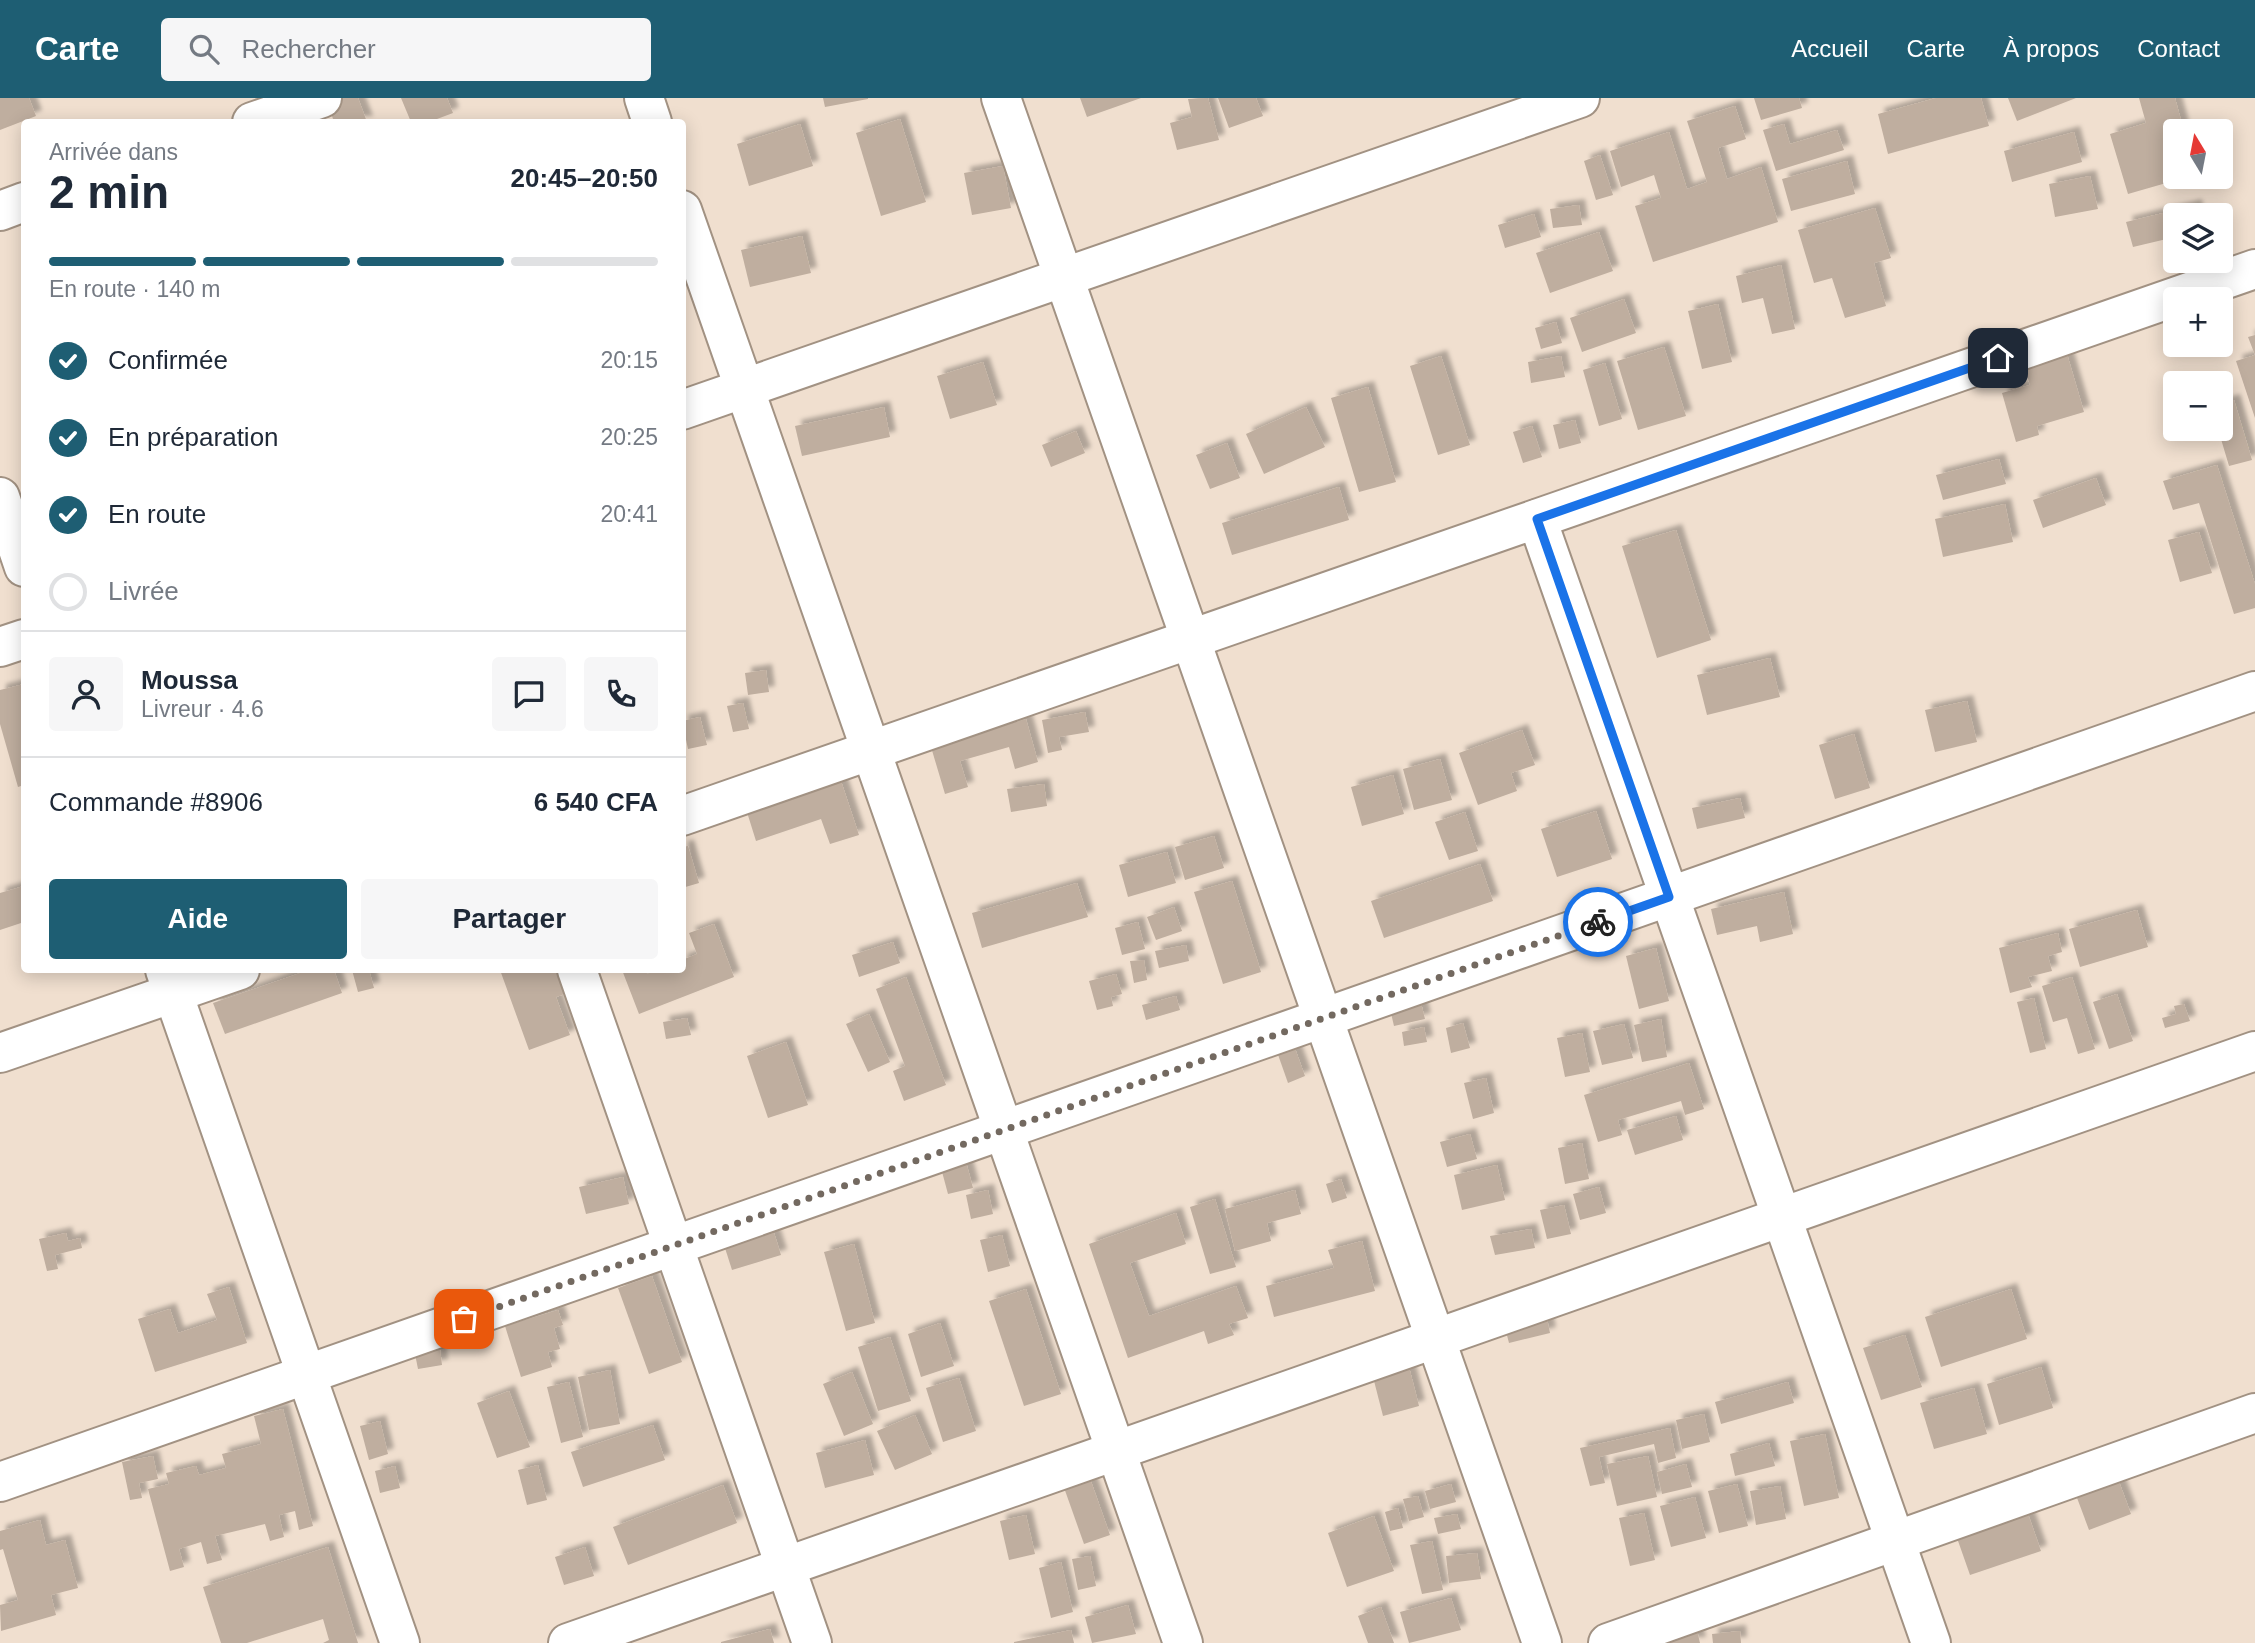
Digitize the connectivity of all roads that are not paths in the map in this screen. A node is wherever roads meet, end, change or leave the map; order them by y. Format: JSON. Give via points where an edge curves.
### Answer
{"nodes":[{"id":1,"x":322,"y":98,"type":"edge"},
{"id":2,"x":643,"y":98,"type":"edge"},
{"id":3,"x":1001,"y":98,"type":"edge"},
{"id":4,"x":1580,"y":98,"type":"edge"},
{"id":5,"x":272,"y":114,"type":"edge"},
{"id":6,"x":651,"y":119,"type":"edge"},
{"id":7,"x":21,"y":203,"type":"edge"},
{"id":8,"x":0,"y":211,"type":"edge"},
{"id":9,"x":686,"y":221,"type":"edge"},
{"id":10,"x":2255,"y":269,"type":"edge"},
{"id":11,"x":1064,"y":277,"type":"junction"},
{"id":12,"x":745,"y":388,"type":"junction"},
{"id":13,"x":686,"y":409,"type":"edge"},
{"id":14,"x":0,"y":497,"type":"edge"},
{"id":15,"x":1537,"y":519,"type":"junction"},
{"id":16,"x":21,"y":558,"type":"edge"},
{"id":17,"x":1190,"y":639,"type":"junction"},
{"id":18,"x":21,"y":640,"type":"edge"},
{"id":19,"x":0,"y":647,"type":"edge"},
{"id":20,"x":2255,"y":691,"type":"edge"},
{"id":21,"x":872,"y":750,"type":"junction"},
{"id":22,"x":686,"y":815,"type":"edge"},
{"id":23,"x":1669,"y":897,"type":"junction"},
{"id":24,"x":221,"y":973,"type":"edge"},
{"id":25,"x":578,"y":973,"type":"edge"},
{"id":26,"x":169,"y":981,"type":"edge"},
{"id":27,"x":1323,"y":1018,"type":"junction"},
{"id":28,"x":2255,"y":1052,"type":"edge"},
{"id":29,"x":0,"y":1053,"type":"edge"},
{"id":30,"x":1005,"y":1130,"type":"junction"},
{"id":31,"x":1781,"y":1217,"type":"junction"},
{"id":32,"x":674,"y":1246,"type":"junction"},
{"id":33,"x":1435,"y":1338,"type":"junction"},
{"id":34,"x":306,"y":1374,"type":"junction"},
{"id":35,"x":2255,"y":1413,"type":"edge"},
{"id":36,"x":1116,"y":1451,"type":"junction"},
{"id":37,"x":0,"y":1482,"type":"edge"},
{"id":38,"x":1895,"y":1543,"type":"junction"},
{"id":39,"x":785,"y":1567,"type":"junction"},
{"id":40,"x":400,"y":1643,"type":"edge"},
{"id":41,"x":568,"y":1643,"type":"edge"},
{"id":42,"x":812,"y":1643,"type":"edge"},
{"id":43,"x":1183,"y":1643,"type":"edge"},
{"id":44,"x":1542,"y":1643,"type":"edge"},
{"id":45,"x":1608,"y":1643,"type":"edge"},
{"id":46,"x":1931,"y":1643,"type":"edge"}],
"edges":[{"from":1,"to":5,"type":"street"},
{"from":2,"to":6,"type":"street"},
{"from":3,"to":11,"type":"street"},
{"from":4,"to":11,"type":"street"},
{"from":7,"to":8,"type":"street"},
{"from":9,"to":12,"type":"street"},
{"from":10,"to":15,"type":"street"},
{"from":11,"to":12,"type":"street"},
{"from":11,"to":17,"type":"street"},
{"from":12,"to":13,"type":"street"},
{"from":12,"to":21,"type":"street"},
{"from":14,"to":16,"type":"street"},
{"from":15,"to":17,"type":"street"},
{"from":15,"to":23,"type":"street"},
{"from":17,"to":21,"type":"street"},
{"from":17,"to":27,"type":"street"},
{"from":18,"to":19,"type":"street"},
{"from":20,"to":23,"type":"street"},
{"from":21,"to":22,"type":"street"},
{"from":21,"to":30,"type":"street"},
{"from":23,"to":27,"type":"street"},
{"from":23,"to":31,"type":"street"},
{"from":24,"to":26,"type":"street"},
{"from":25,"to":32,"type":"street"},
{"from":26,"to":29,"type":"street"},
{"from":26,"to":34,"type":"street"},
{"from":27,"to":30,"type":"street"},
{"from":27,"to":33,"type":"street"},
{"from":28,"to":31,"type":"street"},
{"from":30,"to":32,"type":"street"},
{"from":30,"to":36,"type":"street"},
{"from":31,"to":33,"type":"street"},
{"from":31,"to":38,"type":"street"},
{"from":32,"to":34,"type":"street"},
{"from":32,"to":39,"type":"street"},
{"from":33,"to":36,"type":"street"},
{"from":33,"to":44,"type":"street"},
{"from":34,"to":37,"type":"street"},
{"from":34,"to":40,"type":"street"},
{"from":35,"to":38,"type":"street"},
{"from":36,"to":39,"type":"street"},
{"from":36,"to":43,"type":"street"},
{"from":38,"to":45,"type":"street"},
{"from":38,"to":46,"type":"street"},
{"from":39,"to":41,"type":"street"},
{"from":39,"to":42,"type":"street"}]}
